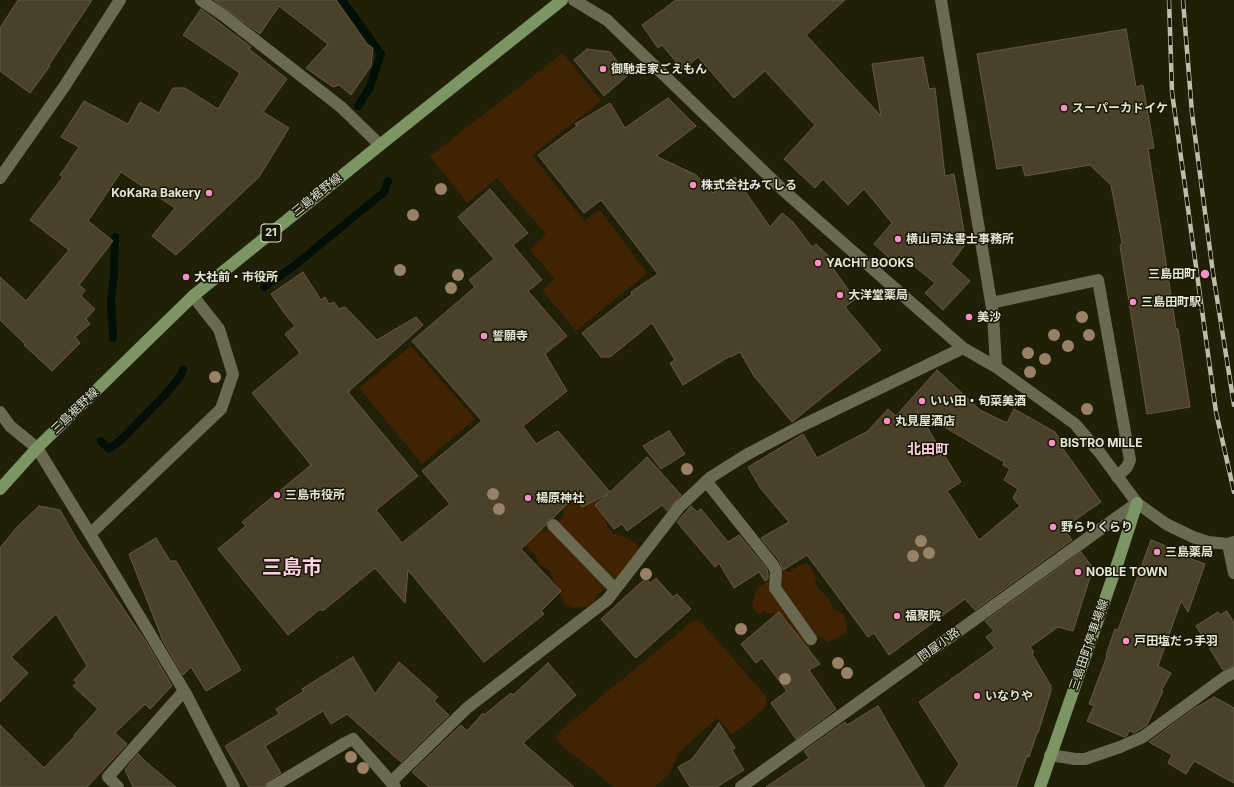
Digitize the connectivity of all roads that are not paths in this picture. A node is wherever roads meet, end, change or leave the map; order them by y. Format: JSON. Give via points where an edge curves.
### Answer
{"nodes":[{"id":1,"x":120,"y":0,"type":"edge"},
{"id":2,"x":201,"y":0,"type":"edge"},
{"id":3,"x":562,"y":0,"type":"edge"},
{"id":4,"x":574,"y":0,"type":"edge"},
{"id":5,"x":941,"y":0,"type":"edge"},
{"id":6,"x":380,"y":145,"type":"junction"},
{"id":7,"x":0,"y":178,"type":"edge"},
{"id":8,"x":193,"y":296,"type":"junction"},
{"id":9,"x":991,"y":303,"type":"junction"},
{"id":10,"x":964,"y":348,"type":"junction"},
{"id":11,"x":996,"y":367,"type":"junction"},
{"id":12,"x":0,"y":412,"type":"edge"},
{"id":13,"x":36,"y":448,"type":"junction"},
{"id":14,"x":1117,"y":477,"type":"junction"},
{"id":15,"x":706,"y":481,"type":"junction"},
{"id":16,"x":0,"y":489,"type":"edge"},
{"id":17,"x":1137,"y":503,"type":"junction"},
{"id":18,"x":553,"y":524,"type":"dead end"},
{"id":19,"x":90,"y":534,"type":"junction"},
{"id":20,"x":1231,"y":543,"type":"edge"},
{"id":21,"x":1234,"y":573,"type":"edge"},
{"id":22,"x":615,"y":589,"type":"junction"},
{"id":23,"x":810,"y":639,"type":"dead end"},
{"id":24,"x":1234,"y":673,"type":"edge"},
{"id":25,"x":184,"y":691,"type":"junction"},
{"id":26,"x":1050,"y":755,"type":"junction"},
{"id":27,"x":393,"y":785,"type":"edge"},
{"id":28,"x":118,"y":787,"type":"edge"},
{"id":29,"x":234,"y":787,"type":"edge"},
{"id":30,"x":272,"y":787,"type":"edge"},
{"id":31,"x":741,"y":787,"type":"edge"},
{"id":32,"x":1040,"y":787,"type":"edge"}],
"edges":[{"from":1,"to":7,"type":"street","via":[[64,88]]},
{"from":2,"to":6,"type":"street","via":[[341,107]]},
{"from":3,"to":6,"type":"main road","name":"三島裾野線","number":"21"},
{"from":4,"to":10,"type":"street","via":[[607,20],[783,190]]},
{"from":5,"to":9,"type":"street"},
{"from":6,"to":8,"type":"main road","name":"三島裾野線","number":"21"},
{"from":8,"to":13,"type":"main road","name":"三島裾野線","number":"21"},
{"from":8,"to":19,"type":"street","via":[[219,329],[233,374],[221,409]]},
{"from":9,"to":11,"type":"street"},
{"from":9,"to":14,"type":"street","via":[[1098,280],[1130,460]]},
{"from":10,"to":11,"type":"street"},
{"from":10,"to":15,"type":"street","via":[[800,427],[746,455]]},
{"from":11,"to":14,"type":"street","via":[[1075,424]]},
{"from":12,"to":13,"type":"street","via":[[10,426]]},
{"from":13,"to":16,"type":"main road","name":"三島裾野線","number":"21"},
{"from":13,"to":19,"type":"street"},
{"from":14,"to":17,"type":"street"},
{"from":15,"to":22,"type":"street","via":[[679,507]]},
{"from":15,"to":23,"type":"street","via":[[773,565],[776,571],[775,588]]},
{"from":17,"to":20,"type":"street","via":[[1166,524],[1194,537],[1208,542]]},
{"from":17,"to":26,"type":"main road","name":"三島田町停車場線","via":[[1120,559]]},
{"from":17,"to":31,"type":"street","name":"問屋小路"},
{"from":18,"to":22,"type":"street"},
{"from":19,"to":25,"type":"street"},
{"from":20,"to":21,"type":"street"},
{"from":22,"to":27,"type":"street","via":[[607,600],[467,708]]},
{"from":24,"to":26,"type":"street","via":[[1142,737],[1120,747],[1085,759]]},
{"from":25,"to":28,"type":"street","via":[[108,777]]},
{"from":25,"to":29,"type":"street"},
{"from":26,"to":32,"type":"main road","name":"三島田町停車場線"},
{"from":27,"to":30,"type":"street","via":[[353,739],[344,742]]}]}
